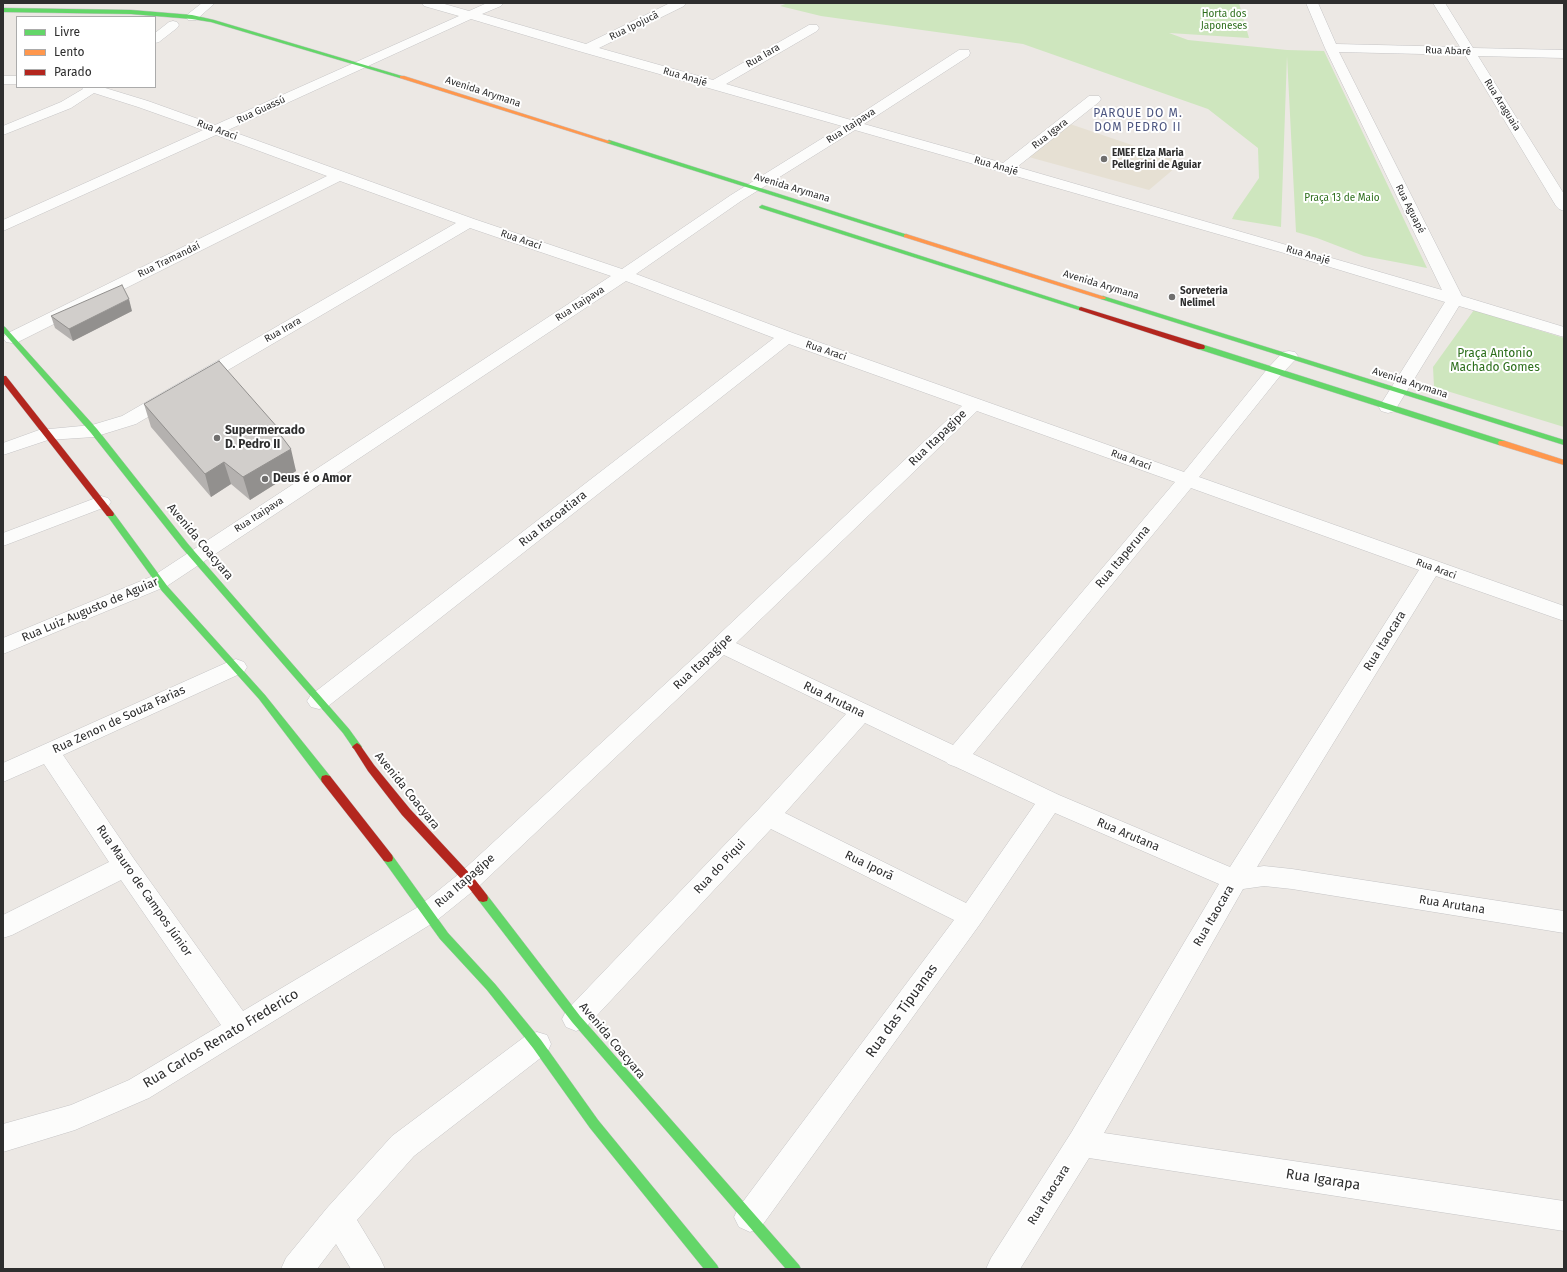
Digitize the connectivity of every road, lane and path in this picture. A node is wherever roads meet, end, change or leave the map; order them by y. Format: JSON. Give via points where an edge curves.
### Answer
{"nodes":[{"id":1,"x":209,"y":3,"type":"edge"},
{"id":2,"x":428,"y":3,"type":"edge"},
{"id":3,"x":497,"y":3,"type":"edge"},
{"id":4,"x":680,"y":3,"type":"edge"},
{"id":5,"x":1312,"y":3,"type":"edge"},
{"id":6,"x":1439,"y":3,"type":"edge"},
{"id":7,"x":3,"y":10,"type":"edge"},
{"id":8,"x":150,"y":16,"type":"edge"},
{"id":9,"x":469,"y":16,"type":"junction"},
{"id":10,"x":3,"y":17,"type":"edge"},
{"id":11,"x":16,"y":17,"type":"edge"},
{"id":12,"x":156,"y":17,"type":"edge"},
{"id":13,"x":156,"y":23,"type":"edge"},
{"id":14,"x":183,"y":23,"type":"junction"},
{"id":15,"x":813,"y":28,"type":"dead end"},
{"id":16,"x":156,"y":38,"type":"edge"},
{"id":17,"x":1331,"y":48,"type":"junction"},
{"id":18,"x":587,"y":49,"type":"junction"},
{"id":19,"x":964,"y":52,"type":"dead end"},
{"id":20,"x":1469,"y":52,"type":"junction"},
{"id":21,"x":1564,"y":54,"type":"edge"},
{"id":22,"x":328,"y":68,"type":"dead end"},
{"id":23,"x":359,"y":71,"type":"junction"},
{"id":24,"x":342,"y":72,"type":"junction"},
{"id":25,"x":3,"y":80,"type":"edge"},
{"id":26,"x":16,"y":80,"type":"edge"},
{"id":27,"x":715,"y":85,"type":"junction"},
{"id":28,"x":91,"y":88,"type":"edge"},
{"id":29,"x":95,"y":88,"type":"edge"},
{"id":30,"x":1094,"y":99,"type":"dead end"},
{"id":31,"x":854,"y":124,"type":"junction"},
{"id":32,"x":3,"y":131,"type":"edge"},
{"id":33,"x":217,"y":131,"type":"junction"},
{"id":34,"x":1005,"y":169,"type":"junction"},
{"id":35,"x":340,"y":175,"type":"junction"},
{"id":36,"x":754,"y":188,"type":"junction"},
{"id":37,"x":738,"y":199,"type":"junction"},
{"id":38,"x":1564,"y":206,"type":"edge"},
{"id":39,"x":469,"y":222,"type":"junction"},
{"id":40,"x":3,"y":226,"type":"edge"},
{"id":41,"x":624,"y":275,"type":"junction"},
{"id":42,"x":1456,"y":299,"type":"junction"},
{"id":43,"x":1564,"y":332,"type":"edge"},
{"id":44,"x":8,"y":336,"type":"edge"},
{"id":45,"x":787,"y":337,"type":"junction"},
{"id":46,"x":1289,"y":356,"type":"junction"},
{"id":47,"x":1274,"y":372,"type":"junction"},
{"id":48,"x":3,"y":378,"type":"edge"},
{"id":49,"x":1397,"y":390,"type":"junction"},
{"id":50,"x":975,"y":403,"type":"junction"},
{"id":51,"x":1388,"y":407,"type":"junction"},
{"id":52,"x":94,"y":431,"type":"junction"},
{"id":53,"x":46,"y":434,"type":"junction"},
{"id":54,"x":1564,"y":443,"type":"edge"},
{"id":55,"x":3,"y":449,"type":"edge"},
{"id":56,"x":1564,"y":463,"type":"edge"},
{"id":57,"x":1187,"y":480,"type":"junction"},
{"id":58,"x":101,"y":502,"type":"junction"},
{"id":59,"x":3,"y":540,"type":"edge"},
{"id":60,"x":196,"y":556,"type":"junction"},
{"id":61,"x":1431,"y":567,"type":"junction"},
{"id":62,"x":160,"y":581,"type":"junction"},
{"id":63,"x":1564,"y":614,"type":"edge"},
{"id":64,"x":721,"y":645,"type":"junction"},
{"id":65,"x":3,"y":647,"type":"edge"},
{"id":66,"x":236,"y":667,"type":"junction"},
{"id":67,"x":320,"y":701,"type":"junction"},
{"id":68,"x":861,"y":712,"type":"junction"},
{"id":69,"x":49,"y":753,"type":"junction"},
{"id":70,"x":956,"y":758,"type":"junction"},
{"id":71,"x":3,"y":773,"type":"edge"},
{"id":72,"x":1050,"y":801,"type":"junction"},
{"id":73,"x":768,"y":816,"type":"junction"},
{"id":74,"x":125,"y":866,"type":"junction"},
{"id":75,"x":469,"y":880,"type":"junction"},
{"id":76,"x":1235,"y":880,"type":"junction"},
{"id":77,"x":427,"y":914,"type":"junction"},
{"id":78,"x":971,"y":917,"type":"junction"},
{"id":79,"x":1564,"y":922,"type":"edge"},
{"id":80,"x":3,"y":927,"type":"edge"},
{"id":81,"x":576,"y":1019,"type":"junction"},
{"id":82,"x":240,"y":1029,"type":"junction"},
{"id":83,"x":537,"y":1044,"type":"junction"},
{"id":84,"x":3,"y":1138,"type":"edge"},
{"id":85,"x":1082,"y":1143,"type":"junction"},
{"id":86,"x":1564,"y":1216,"type":"edge"},
{"id":87,"x":750,"y":1217,"type":"junction"},
{"id":88,"x":338,"y":1218,"type":"junction"},
{"id":89,"x":297,"y":1269,"type":"edge"},
{"id":90,"x":369,"y":1269,"type":"edge"},
{"id":91,"x":712,"y":1269,"type":"edge"},
{"id":92,"x":794,"y":1269,"type":"edge"},
{"id":93,"x":1002,"y":1269,"type":"edge"}],
"edges":[{"from":1,"to":14,"type":"street"},
{"from":2,"to":9,"type":"street","name":"Rua Anajé"},
{"from":3,"to":9,"type":"street","name":"Rua Guassú"},
{"from":4,"to":18,"type":"street","name":"Rua Ipojucã"},
{"from":5,"to":17,"type":"street","name":"Rua Aguapé"},
{"from":6,"to":20,"type":"street","name":"Rua Araguaia"},
{"from":7,"to":8,"type":"main road","name":"Avenida Arymana","via":[[131,12]]},
{"from":9,"to":18,"type":"street","name":"Rua Anajé"},
{"from":9,"to":23,"type":"street","name":"Rua Guassú"},
{"from":10,"to":11,"type":"main road"},
{"from":12,"to":14,"type":"main road","name":"Avenida Arymana"},
{"from":13,"to":14,"type":"main road","name":"Avenida Arymana"},
{"from":14,"to":16,"type":"street"},
{"from":14,"to":23,"type":"main road","name":"Avenida Arymana","via":[[212,20]]},
{"from":15,"to":27,"type":"street","name":"Rua Iara"},
{"from":17,"to":20,"type":"street","name":"Rua Abaré"},
{"from":17,"to":42,"type":"street","name":"Rua Aguapé"},
{"from":18,"to":27,"type":"street","name":"Rua Anajé"},
{"from":19,"to":31,"type":"street","name":"Rua Itaipava"},
{"from":20,"to":21,"type":"street","name":"Rua Abaré"},
{"from":20,"to":38,"type":"street","name":"Rua Araguaia"},
{"from":22,"to":24,"type":"main road"},
{"from":23,"to":24,"type":"street","name":"Rua Guassú"},
{"from":23,"to":36,"type":"main road","name":"Avenida Arymana"},
{"from":24,"to":33,"type":"street","name":"Rua Guassú"},
{"from":25,"to":26,"type":"street"},
{"from":27,"to":31,"type":"street","name":"Rua Anajé"},
{"from":28,"to":32,"type":"street","via":[[66,105]]},
{"from":29,"to":33,"type":"street","name":"Rua Araci"},
{"from":30,"to":34,"type":"street","name":"Rua Igara"},
{"from":31,"to":34,"type":"street","name":"Rua Anajé"},
{"from":31,"to":36,"type":"street","name":"Rua Itaipava"},
{"from":33,"to":35,"type":"street","name":"Rua Araci"},
{"from":33,"to":40,"type":"street","name":"Rua Guassú"},
{"from":34,"to":42,"type":"street","name":"Rua Anajé"},
{"from":35,"to":39,"type":"street","name":"Rua Araci"},
{"from":35,"to":44,"type":"street","name":"Rua Tramandaí"},
{"from":36,"to":37,"type":"street","name":"Rua Itaipava"},
{"from":36,"to":46,"type":"main road","name":"Avenida Arymana"},
{"from":37,"to":41,"type":"street","name":"Rua Itaipava"},
{"from":37,"to":47,"type":"main road"},
{"from":39,"to":41,"type":"street","name":"Rua Araci"},
{"from":39,"to":52,"type":"street","name":"Rua Irara","via":[[129,420]]},
{"from":41,"to":45,"type":"street","name":"Rua Araci"},
{"from":41,"to":60,"type":"street","name":"Rua Itaipava"},
{"from":42,"to":43,"type":"street","name":"Rua Anajé"},
{"from":42,"to":49,"type":"street"},
{"from":44,"to":52,"type":"main road","name":"Avenida Coacyara"},
{"from":45,"to":50,"type":"street","name":"Rua Araci"},
{"from":45,"to":67,"type":"street","name":"Rua Itacoatiara"},
{"from":46,"to":47,"type":"street","name":"Rua Itaperuna"},
{"from":46,"to":49,"type":"main road","name":"Avenida Arymana"},
{"from":47,"to":51,"type":"main road"},
{"from":47,"to":57,"type":"street","name":"Rua Itaperuna"},
{"from":48,"to":53,"type":"main road"},
{"from":49,"to":51,"type":"street"},
{"from":49,"to":54,"type":"main road","name":"Avenida Arymana"},
{"from":50,"to":57,"type":"street","name":"Rua Araci"},
{"from":50,"to":64,"type":"street","name":"Rua Itapagipe"},
{"from":51,"to":56,"type":"main road"},
{"from":52,"to":53,"type":"street","name":"Rua Irara"},
{"from":52,"to":60,"type":"main road","name":"Avenida Coacyara"},
{"from":53,"to":55,"type":"street","name":"Rua Irara"},
{"from":53,"to":58,"type":"main road"},
{"from":57,"to":61,"type":"street","name":"Rua Araci"},
{"from":57,"to":70,"type":"street","name":"Rua Itaperuna"},
{"from":58,"to":59,"type":"street"},
{"from":58,"to":62,"type":"main road"},
{"from":60,"to":62,"type":"street","name":"Rua Luiz Augusto de Aguiar"},
{"from":60,"to":67,"type":"main road","name":"Avenida Coacyara"},
{"from":61,"to":63,"type":"street","name":"Rua Araci"},
{"from":61,"to":76,"type":"street","name":"Rua Itaocara"},
{"from":62,"to":65,"type":"street","name":"Rua Luiz Augusto de Aguiar"},
{"from":62,"to":66,"type":"main road"},
{"from":64,"to":68,"type":"street","name":"Rua Arutana"},
{"from":64,"to":75,"type":"street","name":"Rua Itapagipe"},
{"from":66,"to":69,"type":"street","name":"Rua Zenon de Souza Farias"},
{"from":66,"to":77,"type":"main road","via":[[400,874]]},
{"from":67,"to":75,"type":"main road","name":"Avenida Coacyara","via":[[346,731],[406,812]]},
{"from":68,"to":70,"type":"street","name":"Rua Arutana"},
{"from":68,"to":73,"type":"street","name":"Rua do Piqui"},
{"from":69,"to":71,"type":"street","name":"Rua Zenon de Souza Farias"},
{"from":69,"to":74,"type":"street","name":"Rua Mauro de Campos Júnior"},
{"from":70,"to":72,"type":"street","name":"Rua Arutana"},
{"from":72,"to":76,"type":"street","name":"Rua Arutana"},
{"from":72,"to":78,"type":"street","name":"Rua das Tipuanas"},
{"from":73,"to":78,"type":"street","name":"Rua Iporã"},
{"from":73,"to":81,"type":"street","name":"Rua do Piqui"},
{"from":74,"to":80,"type":"street"},
{"from":74,"to":82,"type":"street","name":"Rua Mauro de Campos Júnior"},
{"from":75,"to":77,"type":"street","name":"Rua Itapagipe"},
{"from":75,"to":81,"type":"main road","name":"Avenida Coacyara"},
{"from":76,"to":79,"type":"street","name":"Rua Arutana","via":[[1264,876],[1292,879]]},
{"from":76,"to":85,"type":"street","name":"Rua Itaocara"},
{"from":77,"to":82,"type":"street","name":"Rua Carlos Renato Frederico"},
{"from":77,"to":83,"type":"main road"},
{"from":78,"to":87,"type":"street","name":"Rua das Tipuanas"},
{"from":81,"to":87,"type":"main road","name":"Avenida Coacyara"},
{"from":82,"to":84,"type":"street","name":"Rua Carlos Renato Frederico","via":[[139,1089],[74,1117]]},
{"from":83,"to":88,"type":"street","via":[[403,1146]]},
{"from":83,"to":91,"type":"main road","via":[[594,1124]]},
{"from":85,"to":86,"type":"street","name":"Rua Igarapa"},
{"from":85,"to":93,"type":"street","name":"Rua Itaocara"},
{"from":87,"to":92,"type":"main road","name":"Avenida Coacyara"},
{"from":88,"to":89,"type":"street"},
{"from":88,"to":90,"type":"street"}]}
